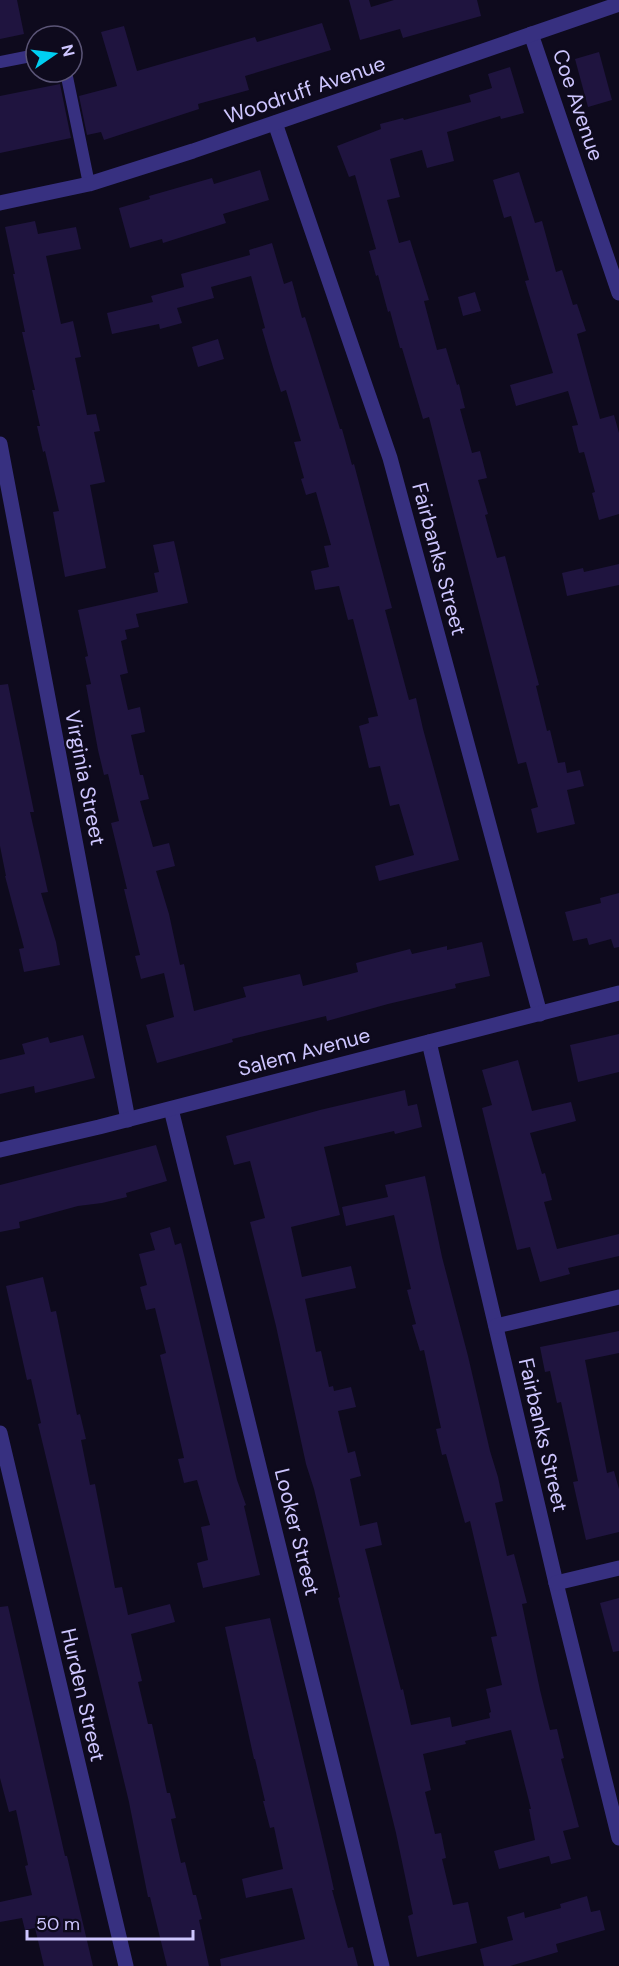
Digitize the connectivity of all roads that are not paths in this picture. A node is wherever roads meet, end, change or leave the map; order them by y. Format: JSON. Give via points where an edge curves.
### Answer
{"nodes":[{"id":1,"x":619,"y":4,"type":"edge"},
{"id":2,"x":531,"y":34,"type":"junction"},
{"id":3,"x":24,"y":57,"type":"edge"},
{"id":4,"x":0,"y":62,"type":"edge"},
{"id":5,"x":68,"y":84,"type":"edge"},
{"id":6,"x":275,"y":123,"type":"junction"},
{"id":7,"x":89,"y":184,"type":"junction"},
{"id":8,"x":0,"y":202,"type":"edge"},
{"id":9,"x":619,"y":292,"type":"edge"},
{"id":10,"x":0,"y":444,"type":"edge"},
{"id":11,"x":619,"y":993,"type":"edge"},
{"id":12,"x":540,"y":1014,"type":"junction"},
{"id":13,"x":429,"y":1042,"type":"junction"},
{"id":14,"x":171,"y":1108,"type":"junction"},
{"id":15,"x":128,"y":1119,"type":"junction"},
{"id":16,"x":0,"y":1150,"type":"edge"},
{"id":17,"x":619,"y":1296,"type":"edge"},
{"id":18,"x":496,"y":1326,"type":"junction"},
{"id":19,"x":0,"y":1433,"type":"edge"},
{"id":20,"x":619,"y":1568,"type":"edge"},
{"id":21,"x":556,"y":1583,"type":"junction"},
{"id":22,"x":619,"y":1838,"type":"edge"},
{"id":23,"x":126,"y":1966,"type":"edge"},
{"id":24,"x":382,"y":1966,"type":"edge"}],
"edges":[{"from":1,"to":2,"type":"street","name":"Woodruff Avenue"},
{"from":2,"to":6,"type":"street","name":"Woodruff Avenue"},
{"from":2,"to":9,"type":"street","name":"Coe Avenue"},
{"from":3,"to":4,"type":"lane"},
{"from":5,"to":7,"type":"lane"},
{"from":6,"to":7,"type":"street","name":"Woodruff Avenue"},
{"from":6,"to":12,"type":"street","name":"Fairbanks Street","via":[[390,458]]},
{"from":7,"to":8,"type":"street","name":"Woodruff Avenue"},
{"from":10,"to":15,"type":"street","name":"Virginia Street"},
{"from":11,"to":12,"type":"street","name":"Salem Avenue"},
{"from":12,"to":13,"type":"street","name":"Salem Avenue"},
{"from":13,"to":14,"type":"street","name":"Salem Avenue"},
{"from":13,"to":18,"type":"street","name":"Fairbanks Street"},
{"from":14,"to":15,"type":"street","name":"Salem Avenue"},
{"from":14,"to":24,"type":"street","name":"Looker Street"},
{"from":15,"to":16,"type":"street","name":"Salem Avenue"},
{"from":17,"to":18,"type":"street"},
{"from":18,"to":21,"type":"street","name":"Fairbanks Street"},
{"from":19,"to":23,"type":"street","name":"Hurden Street"},
{"from":20,"to":21,"type":"street"},
{"from":21,"to":22,"type":"street","name":"Fairbanks Street"}]}
